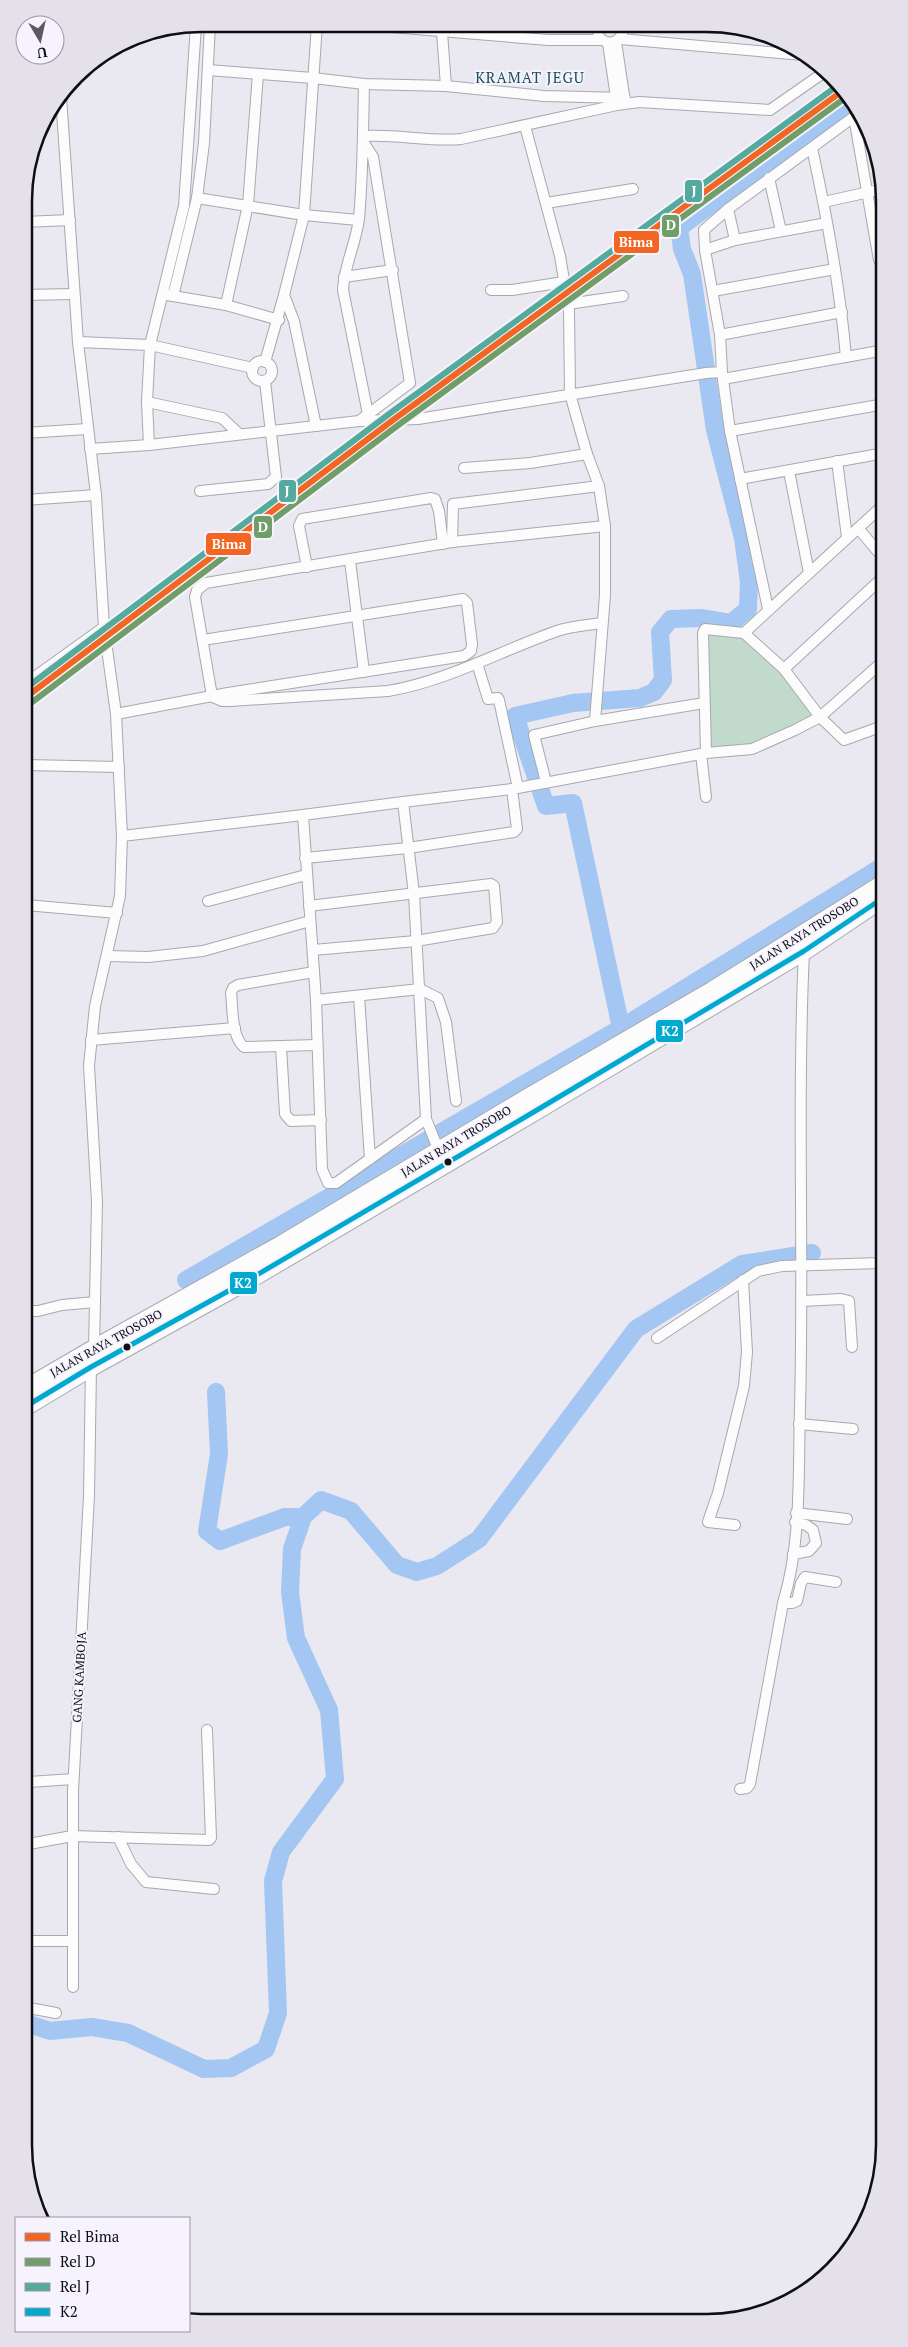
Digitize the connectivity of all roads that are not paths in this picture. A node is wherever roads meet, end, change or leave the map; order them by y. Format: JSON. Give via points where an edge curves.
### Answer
{"nodes":[{"id":1,"x":196,"y":32,"type":"edge"},
{"id":2,"x":210,"y":32,"type":"edge"},
{"id":3,"x":316,"y":32,"type":"edge"},
{"id":4,"x":442,"y":32,"type":"joint"},
{"id":5,"x":597,"y":32,"type":"edge"},
{"id":6,"x":618,"y":32,"type":"edge"},
{"id":7,"x":611,"y":41,"type":"junction"},
{"id":8,"x":789,"y":54,"type":"edge"},
{"id":9,"x":208,"y":70,"type":"junction"},
{"id":10,"x":258,"y":74,"type":"junction"},
{"id":11,"x":820,"y":76,"type":"edge"},
{"id":12,"x":313,"y":78,"type":"junction"},
{"id":13,"x":364,"y":84,"type":"junction"},
{"id":14,"x":446,"y":86,"type":"junction"},
{"id":15,"x":621,"y":101,"type":"junction"},
{"id":16,"x":62,"y":107,"type":"edge"},
{"id":17,"x":853,"y":117,"type":"edge"},
{"id":18,"x":855,"y":121,"type":"edge"},
{"id":19,"x":525,"y":126,"type":"junction"},
{"id":20,"x":364,"y":139,"type":"junction"},
{"id":21,"x":812,"y":148,"type":"junction"},
{"id":22,"x":769,"y":178,"type":"junction"},
{"id":23,"x":633,"y":189,"type":"dead end"},
{"id":24,"x":875,"y":191,"type":"edge"},
{"id":25,"x":867,"y":192,"type":"junction"},
{"id":26,"x":197,"y":198,"type":"junction"},
{"id":27,"x":824,"y":202,"type":"junction"},
{"id":28,"x":546,"y":203,"type":"junction"},
{"id":29,"x":248,"y":205,"type":"junction"},
{"id":30,"x":728,"y":209,"type":"junction"},
{"id":31,"x":304,"y":215,"type":"junction"},
{"id":32,"x":70,"y":220,"type":"junction"},
{"id":33,"x":358,"y":220,"type":"junction"},
{"id":34,"x":33,"y":222,"type":"edge"},
{"id":35,"x":826,"y":223,"type":"junction"},
{"id":36,"x":781,"y":230,"type":"junction"},
{"id":37,"x":735,"y":240,"type":"junction"},
{"id":38,"x":876,"y":243,"type":"edge"},
{"id":39,"x":705,"y":250,"type":"junction"},
{"id":40,"x":835,"y":269,"type":"junction"},
{"id":41,"x":393,"y":270,"type":"junction"},
{"id":42,"x":344,"y":276,"type":"junction"},
{"id":43,"x":564,"y":282,"type":"junction"},
{"id":44,"x":492,"y":290,"type":"dead end"},
{"id":45,"x":712,"y":291,"type":"junction"},
{"id":46,"x":74,"y":294,"type":"junction"},
{"id":47,"x":161,"y":294,"type":"junction"},
{"id":48,"x":33,"y":295,"type":"edge"},
{"id":49,"x":284,"y":295,"type":"junction"},
{"id":50,"x":173,"y":296,"type":"junction"},
{"id":51,"x":623,"y":296,"type":"dead end"},
{"id":52,"x":568,"y":304,"type":"junction"},
{"id":53,"x":226,"y":305,"type":"junction"},
{"id":54,"x":842,"y":312,"type":"junction"},
{"id":55,"x":279,"y":320,"type":"junction"},
{"id":56,"x":720,"y":335,"type":"junction"},
{"id":57,"x":78,"y":342,"type":"junction"},
{"id":58,"x":150,"y":345,"type":"junction"},
{"id":59,"x":876,"y":352,"type":"edge"},
{"id":60,"x":846,"y":357,"type":"junction"},
{"id":61,"x":265,"y":362,"type":"junction"},
{"id":62,"x":253,"y":368,"type":"junction"},
{"id":63,"x":716,"y":374,"type":"junction"},
{"id":64,"x":265,"y":381,"type":"junction"},
{"id":65,"x":570,"y":394,"type":"junction"},
{"id":66,"x":147,"y":402,"type":"junction"},
{"id":67,"x":876,"y":406,"type":"edge"},
{"id":68,"x":368,"y":414,"type":"junction"},
{"id":69,"x":359,"y":421,"type":"junction"},
{"id":70,"x":316,"y":426,"type":"junction"},
{"id":71,"x":87,"y":429,"type":"junction"},
{"id":72,"x":271,"y":431,"type":"junction"},
{"id":73,"x":730,"y":431,"type":"junction"},
{"id":74,"x":33,"y":432,"type":"edge"},
{"id":75,"x":238,"y":433,"type":"junction"},
{"id":76,"x":149,"y":445,"type":"junction"},
{"id":77,"x":90,"y":449,"type":"junction"},
{"id":78,"x":586,"y":454,"type":"junction"},
{"id":79,"x":876,"y":455,"type":"edge"},
{"id":80,"x":837,"y":461,"type":"junction"},
{"id":81,"x":464,"y":468,"type":"dead end"},
{"id":82,"x":789,"y":471,"type":"junction"},
{"id":83,"x":740,"y":479,"type":"junction"},
{"id":84,"x":599,"y":486,"type":"junction"},
{"id":85,"x":200,"y":491,"type":"dead end"},
{"id":86,"x":96,"y":495,"type":"junction"},
{"id":87,"x":33,"y":499,"type":"edge"},
{"id":88,"x":876,"y":512,"type":"edge"},
{"id":89,"x":605,"y":526,"type":"junction"},
{"id":90,"x":858,"y":528,"type":"junction"},
{"id":91,"x":846,"y":537,"type":"junction"},
{"id":92,"x":448,"y":543,"type":"junction"},
{"id":93,"x":876,"y":549,"type":"edge"},
{"id":94,"x":350,"y":561,"type":"junction"},
{"id":95,"x":307,"y":566,"type":"junction"},
{"id":96,"x":808,"y":573,"type":"junction"},
{"id":97,"x":876,"y":585,"type":"edge"},
{"id":98,"x":768,"y":609,"type":"junction"},
{"id":99,"x":356,"y":616,"type":"junction"},
{"id":100,"x":602,"y":623,"type":"junction"},
{"id":101,"x":104,"y":627,"type":"junction"},
{"id":102,"x":744,"y":633,"type":"junction"},
{"id":103,"x":203,"y":640,"type":"junction"},
{"id":104,"x":477,"y":663,"type":"junction"},
{"id":105,"x":876,"y":668,"type":"edge"},
{"id":106,"x":784,"y":669,"type":"junction"},
{"id":107,"x":364,"y":672,"type":"junction"},
{"id":108,"x":33,"y":678,"type":"edge"},
{"id":109,"x":212,"y":696,"type":"junction"},
{"id":110,"x":704,"y":703,"type":"junction"},
{"id":111,"x":116,"y":714,"type":"junction"},
{"id":112,"x":820,"y":717,"type":"junction"},
{"id":113,"x":596,"y":718,"type":"junction"},
{"id":114,"x":876,"y":729,"type":"edge"},
{"id":115,"x":704,"y":753,"type":"junction"},
{"id":116,"x":33,"y":765,"type":"edge"},
{"id":117,"x":119,"y":767,"type":"junction"},
{"id":118,"x":540,"y":783,"type":"junction"},
{"id":119,"x":515,"y":789,"type":"junction"},
{"id":120,"x":706,"y":798,"type":"dead end"},
{"id":121,"x":403,"y":802,"type":"junction"},
{"id":122,"x":303,"y":815,"type":"junction"},
{"id":123,"x":122,"y":836,"type":"junction"},
{"id":124,"x":408,"y":848,"type":"junction"},
{"id":125,"x":306,"y":858,"type":"junction"},
{"id":126,"x":306,"y":875,"type":"junction"},
{"id":127,"x":876,"y":889,"type":"edge"},
{"id":128,"x":414,"y":894,"type":"junction"},
{"id":129,"x":208,"y":901,"type":"dead end"},
{"id":130,"x":876,"y":903,"type":"edge"},
{"id":131,"x":33,"y":906,"type":"edge"},
{"id":132,"x":308,"y":906,"type":"junction"},
{"id":133,"x":117,"y":912,"type":"junction"},
{"id":134,"x":310,"y":920,"type":"junction"},
{"id":135,"x":416,"y":940,"type":"junction"},
{"id":136,"x":313,"y":950,"type":"junction"},
{"id":137,"x":804,"y":951,"type":"junction"},
{"id":138,"x":108,"y":956,"type":"junction"},
{"id":139,"x":314,"y":972,"type":"junction"},
{"id":140,"x":420,"y":989,"type":"junction"},
{"id":141,"x":359,"y":996,"type":"junction"},
{"id":142,"x":316,"y":1000,"type":"junction"},
{"id":143,"x":235,"y":1028,"type":"junction"},
{"id":144,"x":91,"y":1040,"type":"junction"},
{"id":145,"x":318,"y":1045,"type":"junction"},
{"id":146,"x":281,"y":1048,"type":"junction"},
{"id":147,"x":456,"y":1101,"type":"dead end"},
{"id":148,"x":426,"y":1119,"type":"junction"},
{"id":149,"x":322,"y":1120,"type":"junction"},
{"id":150,"x":438,"y":1150,"type":"junction"},
{"id":151,"x":370,"y":1159,"type":"junction"},
{"id":152,"x":802,"y":1263,"type":"junction"},
{"id":153,"x":875,"y":1263,"type":"edge"},
{"id":154,"x":743,"y":1280,"type":"junction"},
{"id":155,"x":202,"y":1297,"type":"junction"},
{"id":156,"x":803,"y":1301,"type":"junction"},
{"id":157,"x":95,"y":1302,"type":"junction"},
{"id":158,"x":185,"y":1307,"type":"junction"},
{"id":159,"x":32,"y":1311,"type":"edge"},
{"id":160,"x":657,"y":1338,"type":"dead end"},
{"id":161,"x":852,"y":1347,"type":"dead end"},
{"id":162,"x":94,"y":1349,"type":"junction"},
{"id":163,"x":91,"y":1367,"type":"junction"},
{"id":164,"x":32,"y":1385,"type":"edge"},
{"id":165,"x":32,"y":1402,"type":"edge"},
{"id":166,"x":800,"y":1424,"type":"junction"},
{"id":167,"x":853,"y":1428,"type":"dead end"},
{"id":168,"x":796,"y":1518,"type":"junction"},
{"id":169,"x":847,"y":1519,"type":"dead end"},
{"id":170,"x":735,"y":1525,"type":"dead end"},
{"id":171,"x":793,"y":1554,"type":"junction"},
{"id":172,"x":836,"y":1582,"type":"dead end"},
{"id":173,"x":783,"y":1602,"type":"junction"},
{"id":174,"x":208,"y":1730,"type":"dead end"},
{"id":175,"x":73,"y":1779,"type":"junction"},
{"id":176,"x":32,"y":1782,"type":"edge"},
{"id":177,"x":740,"y":1789,"type":"dead end"},
{"id":178,"x":72,"y":1836,"type":"junction"},
{"id":179,"x":118,"y":1837,"type":"junction"},
{"id":180,"x":32,"y":1843,"type":"edge"},
{"id":181,"x":214,"y":1889,"type":"dead end"},
{"id":182,"x":32,"y":1941,"type":"edge"},
{"id":183,"x":72,"y":1941,"type":"junction"},
{"id":184,"x":73,"y":1987,"type":"dead end"},
{"id":185,"x":32,"y":2009,"type":"edge"},
{"id":186,"x":56,"y":2013,"type":"dead end"}],
"edges":[{"from":1,"to":47,"type":"street","via":[[184,206]]},
{"from":2,"to":9,"type":"street"},
{"from":3,"to":12,"type":"street"},
{"from":4,"to":7,"type":"street"},
{"from":4,"to":14,"type":"street"},
{"from":5,"to":7,"type":"street"},
{"from":6,"to":7,"type":"street"},
{"from":7,"to":8,"type":"street"},
{"from":7,"to":15,"type":"street"},
{"from":9,"to":10,"type":"street"},
{"from":9,"to":26,"type":"street"},
{"from":10,"to":12,"type":"street"},
{"from":10,"to":29,"type":"street"},
{"from":11,"to":15,"type":"street","via":[[770,110]]},
{"from":12,"to":13,"type":"street"},
{"from":12,"to":31,"type":"street"},
{"from":13,"to":14,"type":"street"},
{"from":13,"to":20,"type":"street"},
{"from":14,"to":15,"type":"street"},
{"from":15,"to":19,"type":"street"},
{"from":16,"to":32,"type":"street"},
{"from":17,"to":21,"type":"street"},
{"from":18,"to":25,"type":"street"},
{"from":19,"to":20,"type":"street","via":[[450,140],[387,135]]},
{"from":19,"to":28,"type":"street"},
{"from":20,"to":33,"type":"street"},
{"from":20,"to":41,"type":"street","via":[[373,157]]},
{"from":21,"to":22,"type":"street"},
{"from":21,"to":27,"type":"street"},
{"from":22,"to":30,"type":"street"},
{"from":22,"to":36,"type":"street"},
{"from":23,"to":28,"type":"street"},
{"from":24,"to":25,"type":"street"},
{"from":25,"to":27,"type":"street"},
{"from":25,"to":38,"type":"street"},
{"from":26,"to":29,"type":"street"},
{"from":26,"to":50,"type":"street"},
{"from":27,"to":35,"type":"street"},
{"from":28,"to":43,"type":"street"},
{"from":29,"to":31,"type":"street"},
{"from":29,"to":53,"type":"street"},
{"from":30,"to":37,"type":"street"},
{"from":30,"to":39,"type":"street","via":[[704,230]]},
{"from":31,"to":33,"type":"street"},
{"from":31,"to":49,"type":"street"},
{"from":32,"to":34,"type":"street"},
{"from":32,"to":46,"type":"street"},
{"from":33,"to":42,"type":"street"},
{"from":35,"to":36,"type":"street"},
{"from":35,"to":40,"type":"street"},
{"from":36,"to":37,"type":"street"},
{"from":37,"to":39,"type":"street"},
{"from":39,"to":45,"type":"street"},
{"from":40,"to":45,"type":"street"},
{"from":40,"to":54,"type":"street"},
{"from":41,"to":42,"type":"street"},
{"from":41,"to":68,"type":"street","via":[[410,382]]},
{"from":42,"to":68,"type":"street","via":[[347,311]]},
{"from":43,"to":44,"type":"street"},
{"from":43,"to":52,"type":"street"},
{"from":45,"to":56,"type":"street"},
{"from":46,"to":48,"type":"street"},
{"from":46,"to":57,"type":"street"},
{"from":47,"to":50,"type":"street"},
{"from":47,"to":58,"type":"street"},
{"from":49,"to":55,"type":"street"},
{"from":49,"to":70,"type":"street","via":[[294,321]]},
{"from":50,"to":53,"type":"street"},
{"from":51,"to":52,"type":"street"},
{"from":52,"to":65,"type":"street"},
{"from":53,"to":55,"type":"street"},
{"from":54,"to":56,"type":"street"},
{"from":54,"to":60,"type":"street"},
{"from":55,"to":61,"type":"street"},
{"from":56,"to":63,"type":"street"},
{"from":57,"to":58,"type":"street"},
{"from":57,"to":71,"type":"street"},
{"from":58,"to":62,"type":"street"},
{"from":58,"to":66,"type":"street"},
{"from":59,"to":60,"type":"street"},
{"from":60,"to":63,"type":"street"},
{"from":61,"to":62,"type":"street"},
{"from":61,"to":64,"type":"street","via":[[272,372]]},
{"from":62,"to":64,"type":"street","via":[[255,378]]},
{"from":63,"to":65,"type":"street"},
{"from":63,"to":73,"type":"street"},
{"from":64,"to":72,"type":"street"},
{"from":65,"to":69,"type":"street","via":[[418,419]]},
{"from":65,"to":78,"type":"street"},
{"from":66,"to":75,"type":"street","via":[[222,418]]},
{"from":66,"to":76,"type":"street"},
{"from":67,"to":73,"type":"street"},
{"from":68,"to":69,"type":"street"},
{"from":69,"to":70,"type":"street"},
{"from":70,"to":72,"type":"street"},
{"from":71,"to":74,"type":"street"},
{"from":71,"to":77,"type":"street"},
{"from":72,"to":75,"type":"street"},
{"from":72,"to":85,"type":"street","via":[[277,473],[274,480],[268,484]]},
{"from":73,"to":83,"type":"street"},
{"from":75,"to":76,"type":"street"},
{"from":76,"to":77,"type":"street"},
{"from":77,"to":86,"type":"street"},
{"from":78,"to":81,"type":"street","via":[[530,463]]},
{"from":78,"to":84,"type":"street"},
{"from":79,"to":80,"type":"street"},
{"from":80,"to":82,"type":"street"},
{"from":80,"to":91,"type":"street"},
{"from":82,"to":83,"type":"street"},
{"from":82,"to":96,"type":"street"},
{"from":83,"to":98,"type":"street"},
{"from":84,"to":89,"type":"street"},
{"from":84,"to":92,"type":"street","via":[[453,504]]},
{"from":86,"to":87,"type":"street"},
{"from":86,"to":101,"type":"street"},
{"from":88,"to":90,"type":"street"},
{"from":89,"to":92,"type":"street"},
{"from":89,"to":100,"type":"street"},
{"from":90,"to":91,"type":"street"},
{"from":90,"to":93,"type":"street"},
{"from":91,"to":96,"type":"street"},
{"from":92,"to":94,"type":"street"},
{"from":92,"to":95,"type":"street","via":[[435,499],[431,498],[312,517],[299,522]]},
{"from":94,"to":95,"type":"street"},
{"from":94,"to":99,"type":"street"},
{"from":95,"to":103,"type":"street","via":[[206,583],[195,596]]},
{"from":96,"to":98,"type":"street"},
{"from":97,"to":106,"type":"street"},
{"from":98,"to":102,"type":"street"},
{"from":99,"to":103,"type":"street"},
{"from":99,"to":107,"type":"street"},
{"from":99,"to":107,"type":"street","via":[[459,599],[467,603],[472,644],[469,653]]},
{"from":100,"to":104,"type":"street","via":[[559,630]]},
{"from":100,"to":113,"type":"street"},
{"from":101,"to":108,"type":"street"},
{"from":101,"to":111,"type":"street"},
{"from":102,"to":106,"type":"street"},
{"from":102,"to":110,"type":"street","via":[[703,631]]},
{"from":103,"to":109,"type":"street"},
{"from":104,"to":109,"type":"street","via":[[416,686],[388,691],[230,701]]},
{"from":104,"to":119,"type":"street","via":[[488,699],[499,700]]},
{"from":105,"to":112,"type":"street"},
{"from":106,"to":112,"type":"street"},
{"from":107,"to":109,"type":"street"},
{"from":109,"to":111,"type":"street"},
{"from":110,"to":113,"type":"street"},
{"from":110,"to":115,"type":"street"},
{"from":111,"to":117,"type":"street"},
{"from":112,"to":114,"type":"street","via":[[844,740]]},
{"from":112,"to":115,"type":"street","via":[[752,749]]},
{"from":113,"to":118,"type":"street","via":[[534,735]]},
{"from":115,"to":118,"type":"street"},
{"from":115,"to":120,"type":"street"},
{"from":116,"to":117,"type":"street"},
{"from":117,"to":123,"type":"street"},
{"from":118,"to":119,"type":"street"},
{"from":119,"to":121,"type":"street"},
{"from":119,"to":124,"type":"street","via":[[515,832]]},
{"from":121,"to":122,"type":"street"},
{"from":121,"to":124,"type":"street"},
{"from":122,"to":123,"type":"street"},
{"from":122,"to":125,"type":"street"},
{"from":123,"to":133,"type":"street"},
{"from":124,"to":125,"type":"street"},
{"from":124,"to":128,"type":"street"},
{"from":125,"to":126,"type":"street"},
{"from":126,"to":129,"type":"street"},
{"from":126,"to":132,"type":"street"},
{"from":127,"to":150,"type":"highway","name":"JALAN RAYA TROSOBO","via":[[729,980]]},
{"from":128,"to":132,"type":"street"},
{"from":128,"to":135,"type":"street"},
{"from":128,"to":135,"type":"street","via":[[492,884],[497,922],[492,928]]},
{"from":130,"to":137,"type":"highway","name":"JALAN RAYA TROSOBO"},
{"from":131,"to":133,"type":"street"},
{"from":132,"to":134,"type":"street"},
{"from":133,"to":138,"type":"street"},
{"from":134,"to":136,"type":"street"},
{"from":134,"to":138,"type":"street","via":[[204,952],[148,957]]},
{"from":135,"to":136,"type":"street"},
{"from":135,"to":140,"type":"street"},
{"from":136,"to":139,"type":"street"},
{"from":137,"to":152,"type":"street"},
{"from":137,"to":155,"type":"highway","name":"JALAN RAYA TROSOBO","via":[[250,1279]]},
{"from":138,"to":144,"type":"street","via":[[95,1006]]},
{"from":139,"to":142,"type":"street"},
{"from":139,"to":143,"type":"street","via":[[234,986],[231,993]]},
{"from":140,"to":141,"type":"street"},
{"from":140,"to":147,"type":"street","via":[[438,998],[443,1010]]},
{"from":140,"to":148,"type":"street"},
{"from":141,"to":142,"type":"street"},
{"from":141,"to":151,"type":"street"},
{"from":142,"to":145,"type":"street"},
{"from":143,"to":144,"type":"street"},
{"from":143,"to":146,"type":"street","via":[[244,1047]]},
{"from":144,"to":157,"type":"street","via":[[89,1066],[97,1202]]},
{"from":145,"to":146,"type":"street"},
{"from":145,"to":149,"type":"street"},
{"from":146,"to":149,"type":"street","via":[[285,1114],[291,1121]]},
{"from":148,"to":150,"type":"street"},
{"from":148,"to":151,"type":"street"},
{"from":149,"to":151,"type":"street","via":[[322,1168],[328,1183],[336,1183]]},
{"from":150,"to":155,"type":"highway","name":"JALAN RAYA TROSOBO"},
{"from":152,"to":153,"type":"street"},
{"from":152,"to":154,"type":"street","via":[[758,1271]]},
{"from":152,"to":156,"type":"street"},
{"from":154,"to":160,"type":"street"},
{"from":154,"to":170,"type":"street","via":[[747,1352],[744,1386],[708,1522]]},
{"from":155,"to":158,"type":"highway","name":"JALAN RAYA TROSOBO"},
{"from":156,"to":161,"type":"street","via":[[850,1301]]},
{"from":156,"to":166,"type":"street"},
{"from":157,"to":159,"type":"street"},
{"from":157,"to":162,"type":"street"},
{"from":158,"to":162,"type":"highway","name":"JALAN RAYA TROSOBO"},
{"from":158,"to":163,"type":"highway","name":"JALAN RAYA TROSOBO"},
{"from":162,"to":164,"type":"highway","name":"JALAN RAYA TROSOBO"},
{"from":163,"to":165,"type":"highway","name":"JALAN RAYA TROSOBO"},
{"from":163,"to":175,"type":"street","name":"GANG KAMBOJA","via":[[89,1496]]},
{"from":166,"to":167,"type":"street"},
{"from":166,"to":168,"type":"street"},
{"from":168,"to":169,"type":"street"},
{"from":168,"to":171,"type":"street"},
{"from":168,"to":171,"type":"street","via":[[813,1530],[816,1543],[809,1551]]},
{"from":171,"to":173,"type":"street","via":[[792,1575]]},
{"from":172,"to":173,"type":"street","via":[[805,1577],[797,1601],[792,1604]]},
{"from":173,"to":177,"type":"street","via":[[750,1784],[748,1788]]},
{"from":174,"to":179,"type":"street","via":[[210,1839]]},
{"from":175,"to":176,"type":"street"},
{"from":175,"to":178,"type":"street","name":"GANG KAMBOJA"},
{"from":178,"to":179,"type":"street"},
{"from":178,"to":180,"type":"street"},
{"from":178,"to":183,"type":"street","name":"GANG KAMBOJA"},
{"from":179,"to":181,"type":"street","via":[[131,1864],[146,1882]]},
{"from":182,"to":183,"type":"street"},
{"from":183,"to":184,"type":"street","name":"GANG KAMBOJA"},
{"from":185,"to":186,"type":"street"}]}
